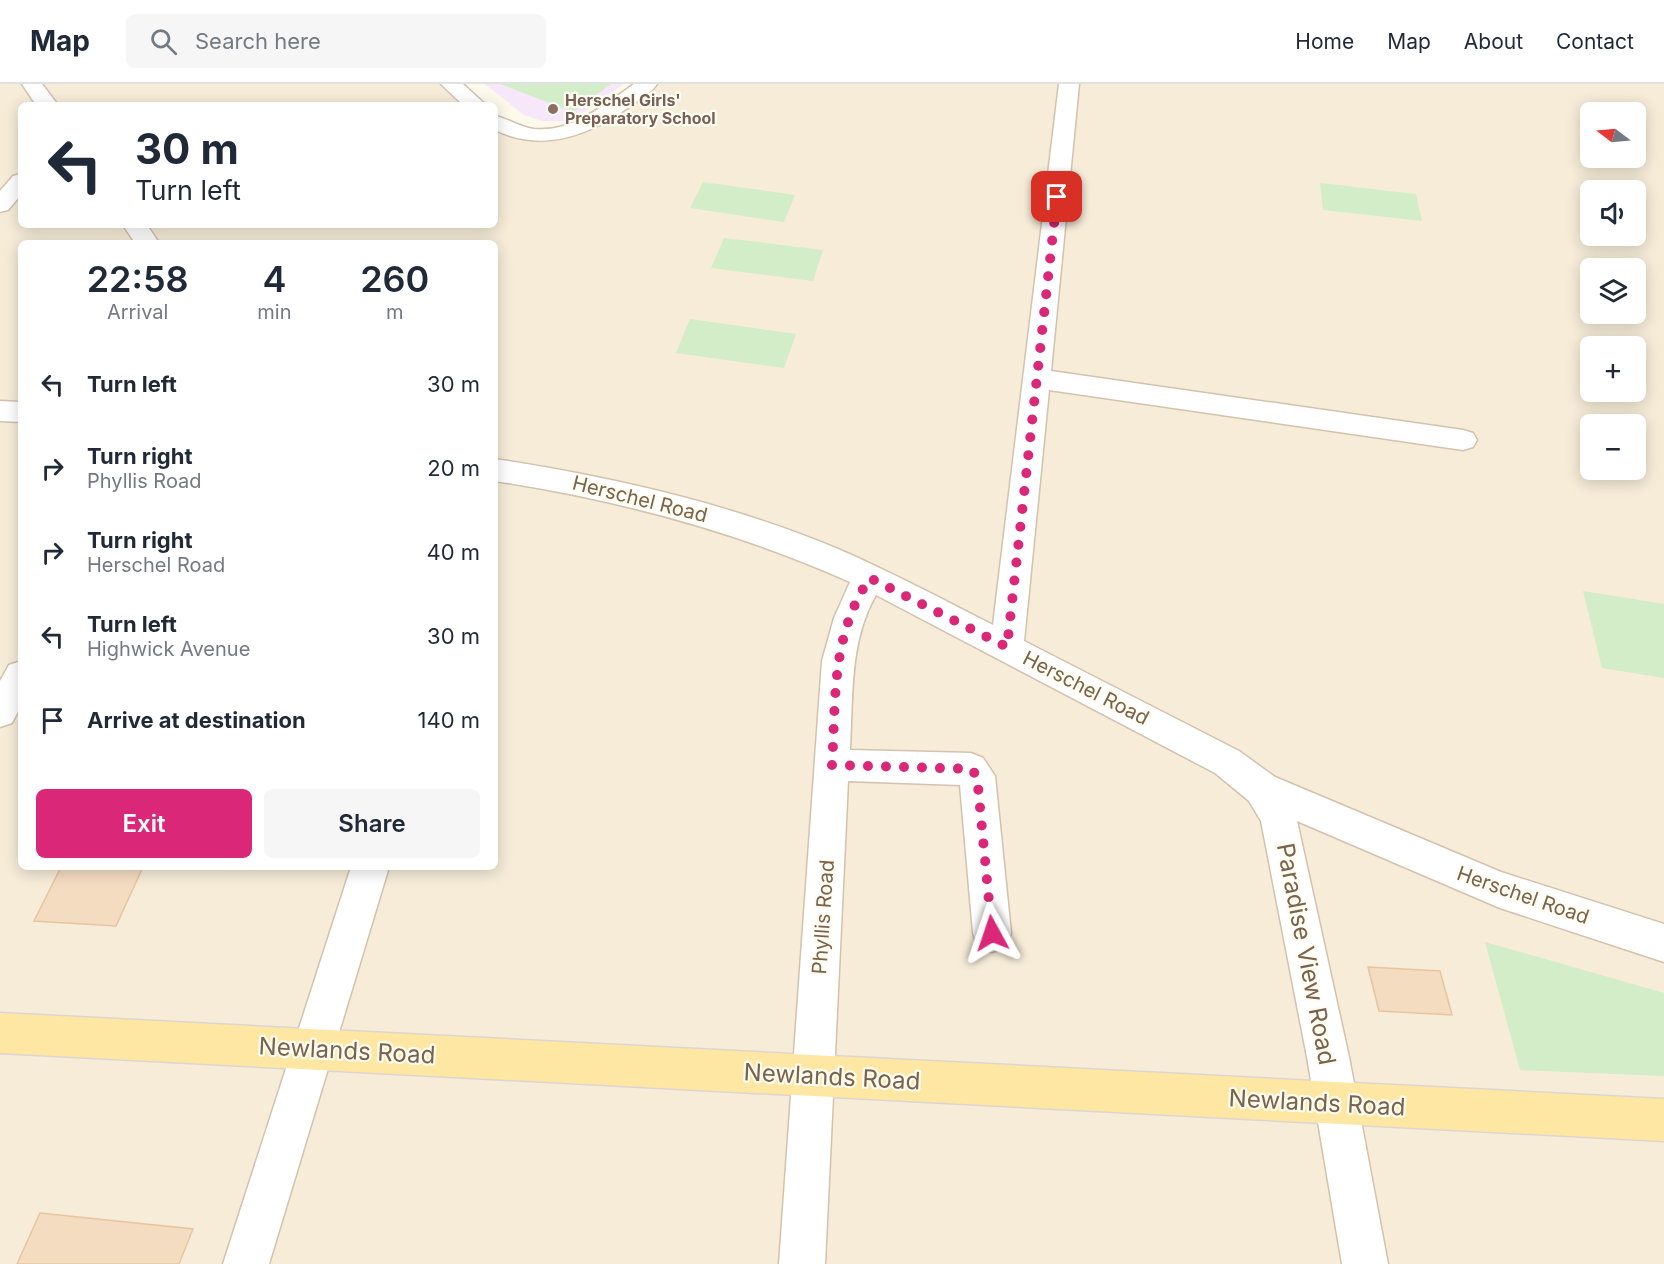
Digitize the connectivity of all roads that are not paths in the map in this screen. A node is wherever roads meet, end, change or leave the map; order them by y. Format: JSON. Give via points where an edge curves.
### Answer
{"nodes":[{"id":1,"x":32,"y":84,"type":"edge"},
{"id":2,"x":451,"y":84,"type":"edge"},
{"id":3,"x":647,"y":84,"type":"edge"},
{"id":4,"x":1069,"y":84,"type":"edge"},
{"id":5,"x":45,"y":102,"type":"edge"},
{"id":6,"x":472,"y":102,"type":"edge"},
{"id":7,"x":498,"y":124,"type":"edge"},
{"id":8,"x":18,"y":184,"type":"edge"},
{"id":9,"x":0,"y":205,"type":"edge"},
{"id":10,"x":1037,"y":379,"type":"junction"},
{"id":11,"x":0,"y":411,"type":"edge"},
{"id":12,"x":18,"y":412,"type":"edge"},
{"id":13,"x":1463,"y":440,"type":"dead end"},
{"id":14,"x":498,"y":470,"type":"edge"},
{"id":15,"x":870,"y":578,"type":"junction"},
{"id":16,"x":1007,"y":647,"type":"junction"},
{"id":17,"x":18,"y":680,"type":"edge"},
{"id":18,"x":0,"y":712,"type":"edge"},
{"id":19,"x":832,"y":765,"type":"junction"},
{"id":20,"x":1262,"y":789,"type":"junction"},
{"id":21,"x":369,"y":870,"type":"edge"},
{"id":22,"x":992,"y":933,"type":"dead end"},
{"id":23,"x":1664,"y":943,"type":"edge"},
{"id":24,"x":0,"y":1033,"type":"edge"},
{"id":25,"x":313,"y":1049,"type":"junction"},
{"id":26,"x":813,"y":1076,"type":"junction"},
{"id":27,"x":1335,"y":1104,"type":"junction"},
{"id":28,"x":1664,"y":1120,"type":"edge"},
{"id":29,"x":246,"y":1264,"type":"edge"},
{"id":30,"x":802,"y":1264,"type":"edge"},
{"id":31,"x":1365,"y":1264,"type":"edge"}],
"edges":[{"from":1,"to":5,"type":"street"},
{"from":2,"to":6,"type":"street"},
{"from":3,"to":7,"type":"street","via":[[602,118],[571,131],[534,134]]},
{"from":4,"to":10,"type":"street"},
{"from":8,"to":9,"type":"street"},
{"from":10,"to":13,"type":"street"},
{"from":10,"to":16,"type":"street"},
{"from":11,"to":12,"type":"street"},
{"from":14,"to":15,"type":"street","name":"Herschel Road","via":[[593,485],[661,501],[810,549]]},
{"from":15,"to":16,"type":"street","name":"Herschel Road"},
{"from":15,"to":19,"type":"street","name":"Phyllis Road","via":[[847,620],[838,661]]},
{"from":16,"to":20,"type":"street","name":"Herschel Road","via":[[1227,762]]},
{"from":17,"to":18,"type":"street"},
{"from":19,"to":22,"type":"street","via":[[971,769],[977,776]]},
{"from":19,"to":26,"type":"street","name":"Phyllis Road"},
{"from":20,"to":23,"type":"street","name":"Herschel Road","via":[[1500,890]]},
{"from":20,"to":27,"type":"street","name":"Paradise View Road","via":[[1279,821]]},
{"from":21,"to":25,"type":"street"},
{"from":24,"to":25,"type":"main road","name":"Newlands Road"},
{"from":25,"to":26,"type":"main road","name":"Newlands Road"},
{"from":25,"to":29,"type":"street"},
{"from":26,"to":27,"type":"main road","name":"Newlands Road"},
{"from":26,"to":30,"type":"street","name":"Phyllis Road"},
{"from":27,"to":28,"type":"main road","name":"Newlands Road"},
{"from":27,"to":31,"type":"street","name":"Paradise View Road"}]}
